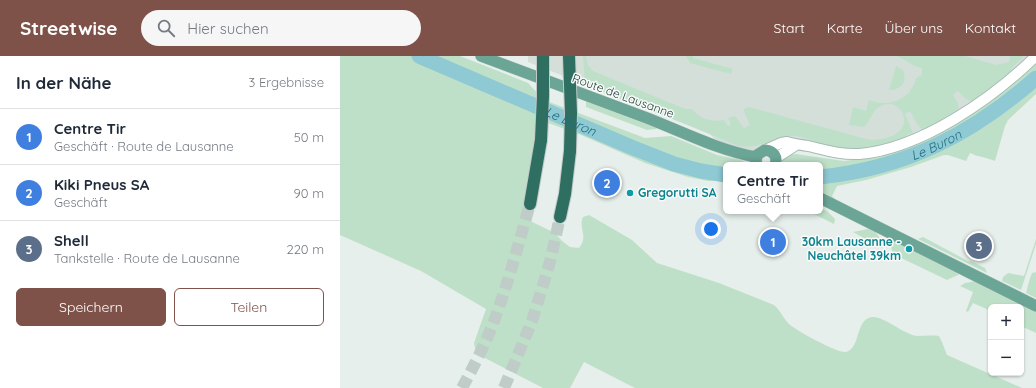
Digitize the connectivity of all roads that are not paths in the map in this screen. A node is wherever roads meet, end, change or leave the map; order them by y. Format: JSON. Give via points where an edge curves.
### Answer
{"nodes":[{"id":1,"x":481,"y":56,"type":"edge"},
{"id":2,"x":543,"y":56,"type":"edge"},
{"id":3,"x":569,"y":56,"type":"edge"},
{"id":4,"x":1036,"y":56,"type":"edge"},
{"id":5,"x":796,"y":145,"type":"junction"},
{"id":6,"x":765,"y":150,"type":"junction"},
{"id":7,"x":757,"y":161,"type":"edge"},
{"id":8,"x":776,"y":162,"type":"edge"},
{"id":9,"x":823,"y":200,"type":"edge"},
{"id":10,"x":530,"y":204,"type":"tunnel mouth"},
{"id":11,"x":560,"y":217,"type":"tunnel mouth"},
{"id":12,"x":1036,"y":306,"type":"edge"}],
"edges":[{"from":1,"to":7,"type":"main road","name":"Route de Lausanne"},
{"from":2,"to":10,"type":"highway","bridge":true,"via":[[541,140]]},
{"from":3,"to":11,"type":"highway","bridge":true,"via":[[570,151]]},
{"from":4,"to":5,"type":"main road","via":[[999,89],[965,113],[932,132],[911,140],[859,154],[836,153]]},
{"from":5,"to":6,"type":"main road","via":[[787,142]]},
{"from":5,"to":8,"type":"main road"},
{"from":6,"to":7,"type":"main road","via":[[759,152]]},
{"from":6,"to":8,"type":"main road","via":[[772,152]]},
{"from":9,"to":12,"type":"main road"}]}
